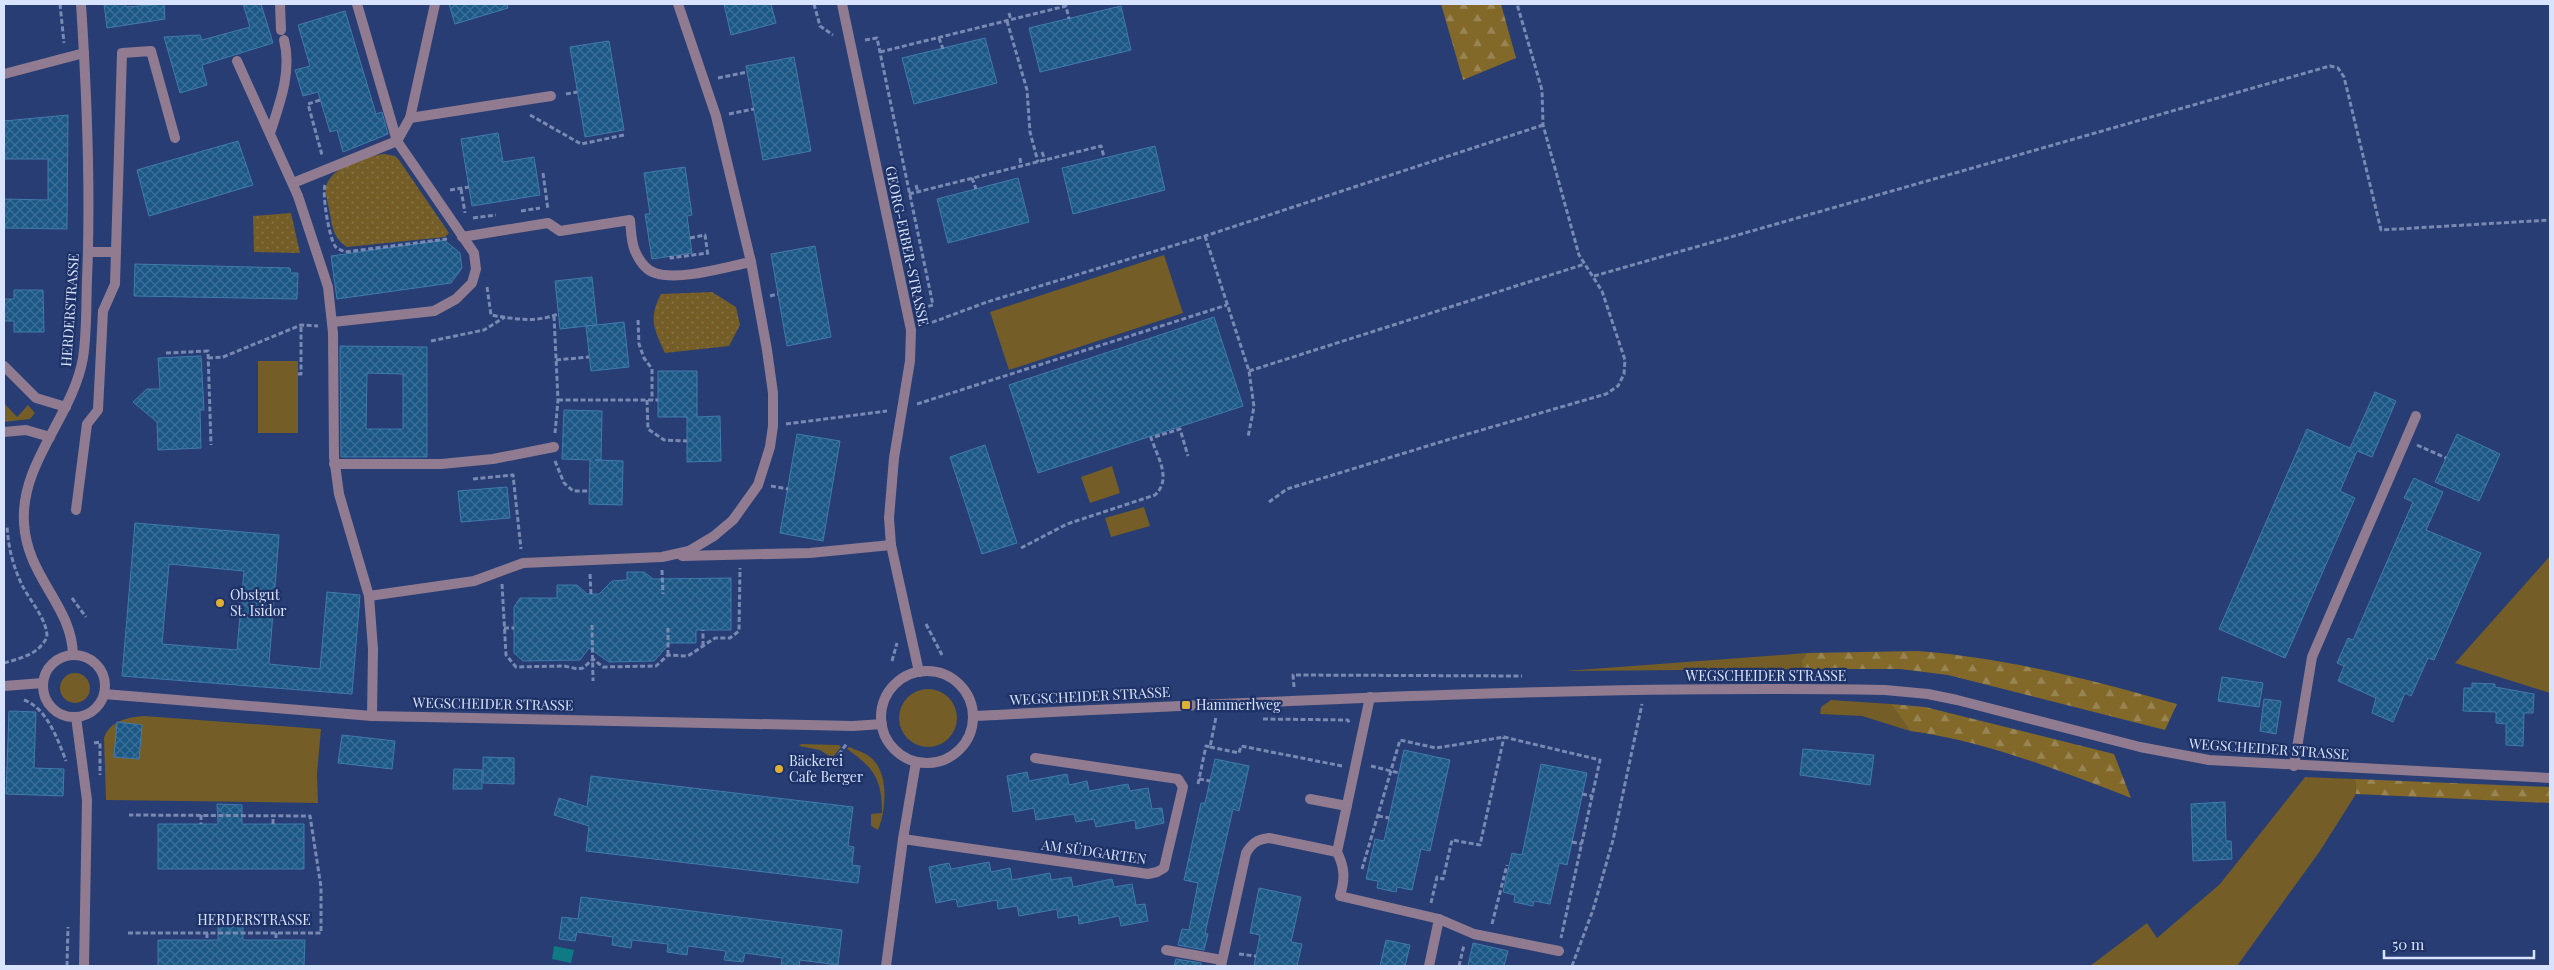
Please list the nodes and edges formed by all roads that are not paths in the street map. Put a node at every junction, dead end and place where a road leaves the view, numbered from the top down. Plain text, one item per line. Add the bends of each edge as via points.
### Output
1 (81, 4) edge
2 (280, 4) edge
3 (357, 4) edge
4 (435, 4) edge
5 (678, 4) edge
6 (842, 4) edge
7 (84, 53) junction
8 (237, 61) dead end
9 (4, 74) edge
10 (551, 96) dead end
11 (410, 118) junction
12 (270, 133) junction
13 (175, 138) dead end
14 (397, 142) junction
15 (293, 183) junction
16 (462, 237) junction
17 (88, 252) junction
18 (116, 252) junction
19 (751, 262) junction
20 (333, 319) junction
21 (4, 366) edge
22 (66, 408) junction
23 (2416, 416) dead end
24 (4, 432) edge
25 (50, 437) junction
26 (554, 447) road end
27 (334, 464) junction
28 (76, 510) dead end
29 (891, 545) junction
30 (662, 557) junction
31 (368, 596) junction
32 (73, 655) junction
33 (919, 672) junction
34 (44, 682) junction
35 (4, 686) edge
36 (104, 694) junction
37 (1370, 697) junction
38 (372, 716) junction
39 (973, 716) junction
40 (76, 717) junction
41 (882, 724) junction
42 (1035, 758) dead end
43 (916, 762) junction
44 (2294, 766) junction
45 (2550, 778) edge
46 (1310, 799) dead end
47 (1347, 806) junction
48 (903, 839) junction
49 (1337, 852) junction
50 (1439, 919) junction
51 (1166, 950) dead end
52 (1558, 951) road end
53 (1221, 963) edge
54 (84, 966) edge
55 (886, 966) edge
56 (1429, 966) edge

1 - 7 street, HERDERSTRASSE
2 - 12 street via 287,67 283,93
3 - 14 street
4 - 11 street
5 - 19 street via 716,116
6 - 29 street, GEORG-ERBER-STRASSE via 911,330 910,361 893,468 889,518
7 - 9 street
7 - 17 street, HERDERSTRASSE via 88,106
8 - 12 street
10 - 11 street
11 - 14 street
12 - 15 street
13 - 18 street via 151,51 122,53
14 - 15 street
14 - 16 street
15 - 20 street via 328,287
16 - 19 street via 548,223 560,231 630,220 634,249 644,266 653,273 666,276
16 - 20 street via 474,254 476,269 472,283 456,299 434,311
17 - 18 street
17 - 22 street, HERDERSTRASSE via 83,355 75,390
18 - 28 street via 114,290 104,311 98,410 87,424
19 - 30 street via 773,393 770,447 758,485 733,520 688,551
20 - 27 street
21 - 22 street via 36,398
22 - 25 street, HERDERSTRASSE
23 - 44 street via 2312,657
24 - 25 street via 26,430
25 - 32 street, HERDERSTRASSE via 30,481 24,523 31,561 63,614 73,644
26 - 27 street via 493,459 441,464
27 - 31 street via 339,494
29 - 30 street via 810,553
29 - 33 street, GEORG-ERBER-STRASSE
30 - 31 street via 523,563 474,581
31 - 38 street via 373,649
32 - 34 street via 53,663
32 - 36 street via 85,657 100,669 104,678
33 - 39 street via 943,674 953,680 968,696
33 - 41 street via 892,688 884,705
34 - 35 street
34 - 40 street via 48,704 57,712
36 - 38 street, WEGSCHEIDER STRASSE
36 - 40 street via 95,709
37 - 39 street, WEGSCHEIDER STRASSE
37 - 44 street, WEGSCHEIDER STRASSE via 1646,690 1885,690 1928,694 2176,755
37 - 47 street
38 - 41 street, WEGSCHEIDER STRASSE
39 - 43 street via 968,738 951,757 938,762
40 - 54 street via 87,800
41 - 43 street via 884,734 895,750
42 - 48 street, AM SÜDGARTEN via 1178,779 1183,787 1164,868 1148,874
43 - 48 street
44 - 45 street, WEGSCHEIDER STRASSE
46 - 47 street
47 - 49 street
48 - 55 street
49 - 50 street via 1344,880 1340,896
49 - 53 street via 1269,838 1262,838 1250,846
50 - 52 street via 1489,937
50 - 56 street
51 - 53 street

